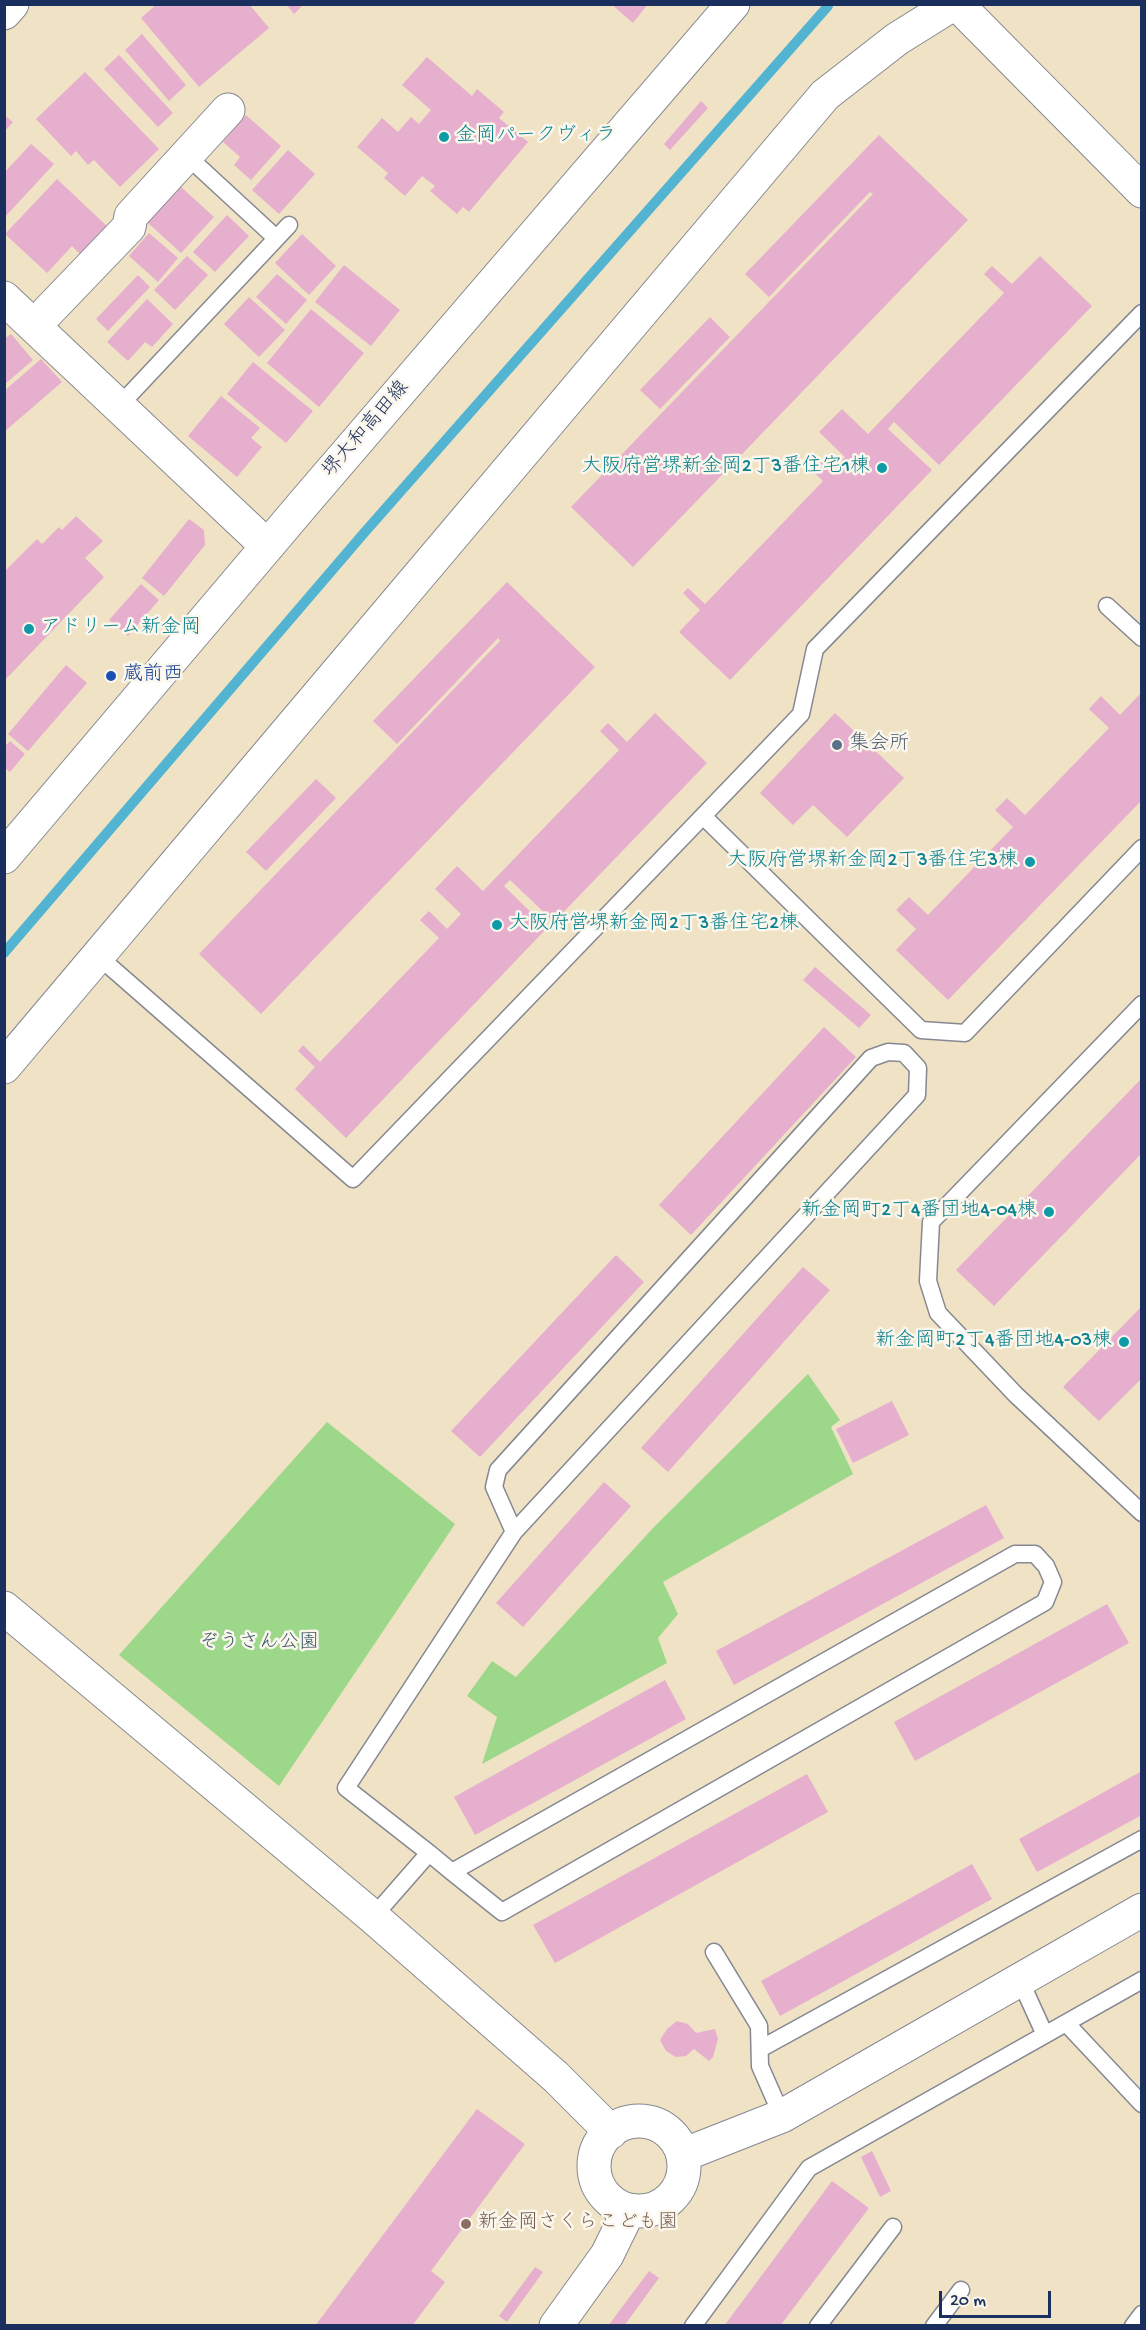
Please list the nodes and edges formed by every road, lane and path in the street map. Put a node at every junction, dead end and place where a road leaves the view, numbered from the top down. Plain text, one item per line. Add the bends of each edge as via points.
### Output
1 (12, 4) edge
2 (733, 4) edge
3 (955, 4) edge
4 (4, 13) edge
5 (228, 110) dead end
6 (186, 155) junction
7 (1142, 191) edge
8 (289, 225) dead end
9 (276, 238) junction
10 (4, 298) edge
11 (1142, 313) edge
12 (34, 326) junction
13 (119, 406) junction
14 (267, 546) junction
15 (1107, 606) dead end
16 (1142, 638) edge
17 (703, 816) junction
18 (1142, 848) edge
19 (4, 857) edge
20 (98, 956) junction
21 (1142, 1004) edge
22 (4, 1067) edge
23 (1142, 1513) edge
24 (514, 1532) junction
25 (4, 1608) edge
26 (1142, 1839) edge
27 (429, 1853) junction
28 (452, 1872) junction
29 (1142, 1910) edge
30 (373, 1917) junction
31 (714, 1952) dead end
32 (1020, 1980) junction
33 (1142, 1980) edge
34 (1066, 2023) junction
35 (1045, 2035) junction
36 (760, 2049) junction
37 (1142, 2104) edge
38 (782, 2116) junction
39 (611, 2132) junction
40 (683, 2155) junction
41 (629, 2210) junction
42 (893, 2227) dead end
43 (960, 2290) dead end
44 (1142, 2314) edge
45 (556, 2325) edge
46 (693, 2325) edge
47 (818, 2325) edge
48 (934, 2325) edge
49 (1133, 2325) edge

1 - 4 street
2 - 14 street, 堺大和高田線
3 - 7 street
3 - 20 street via 897,39 825,95
5 - 6 street
6 - 9 lane
6 - 12 street via 131,216 129,227
8 - 9 lane
9 - 13 lane
10 - 12 street
11 - 17 lane via 815,649 801,714
12 - 13 street
13 - 14 street
14 - 19 street, 堺大和高田線
15 - 16 lane
17 - 18 lane via 921,1030 965,1033
17 - 20 lane via 353,1179
20 - 22 street
21 - 23 lane via 931,1222 928,1281 938,1312 1016,1395
24 - 24 lane via 494,1487 498,1470 871,1058 888,1052 904,1053 918,1068 918,1095
24 - 27 lane via 346,1788
25 - 30 street
26 - 36 lane
27 - 28 lane
27 - 30 lane
28 - 28 lane via 1015,1554 1035,1554 1046,1566 1053,1582 1045,1602 502,1912
29 - 32 street
30 - 39 street via 556,2077
31 - 36 lane via 759,2026
32 - 35 lane
32 - 38 street
33 - 34 lane
34 - 35 lane
34 - 37 lane
35 - 46 lane via 808,2168
36 - 38 lane via 760,2066
38 - 40 street
39 - 40 street via 631,2122 654,2123 677,2141
39 - 41 street via 601,2142 596,2156 596,2176 605,2195
40 - 41 street via 681,2185 672,2198 659,2207
41 - 45 street via 607,2255
42 - 47 lane
43 - 48 lane
44 - 49 lane

